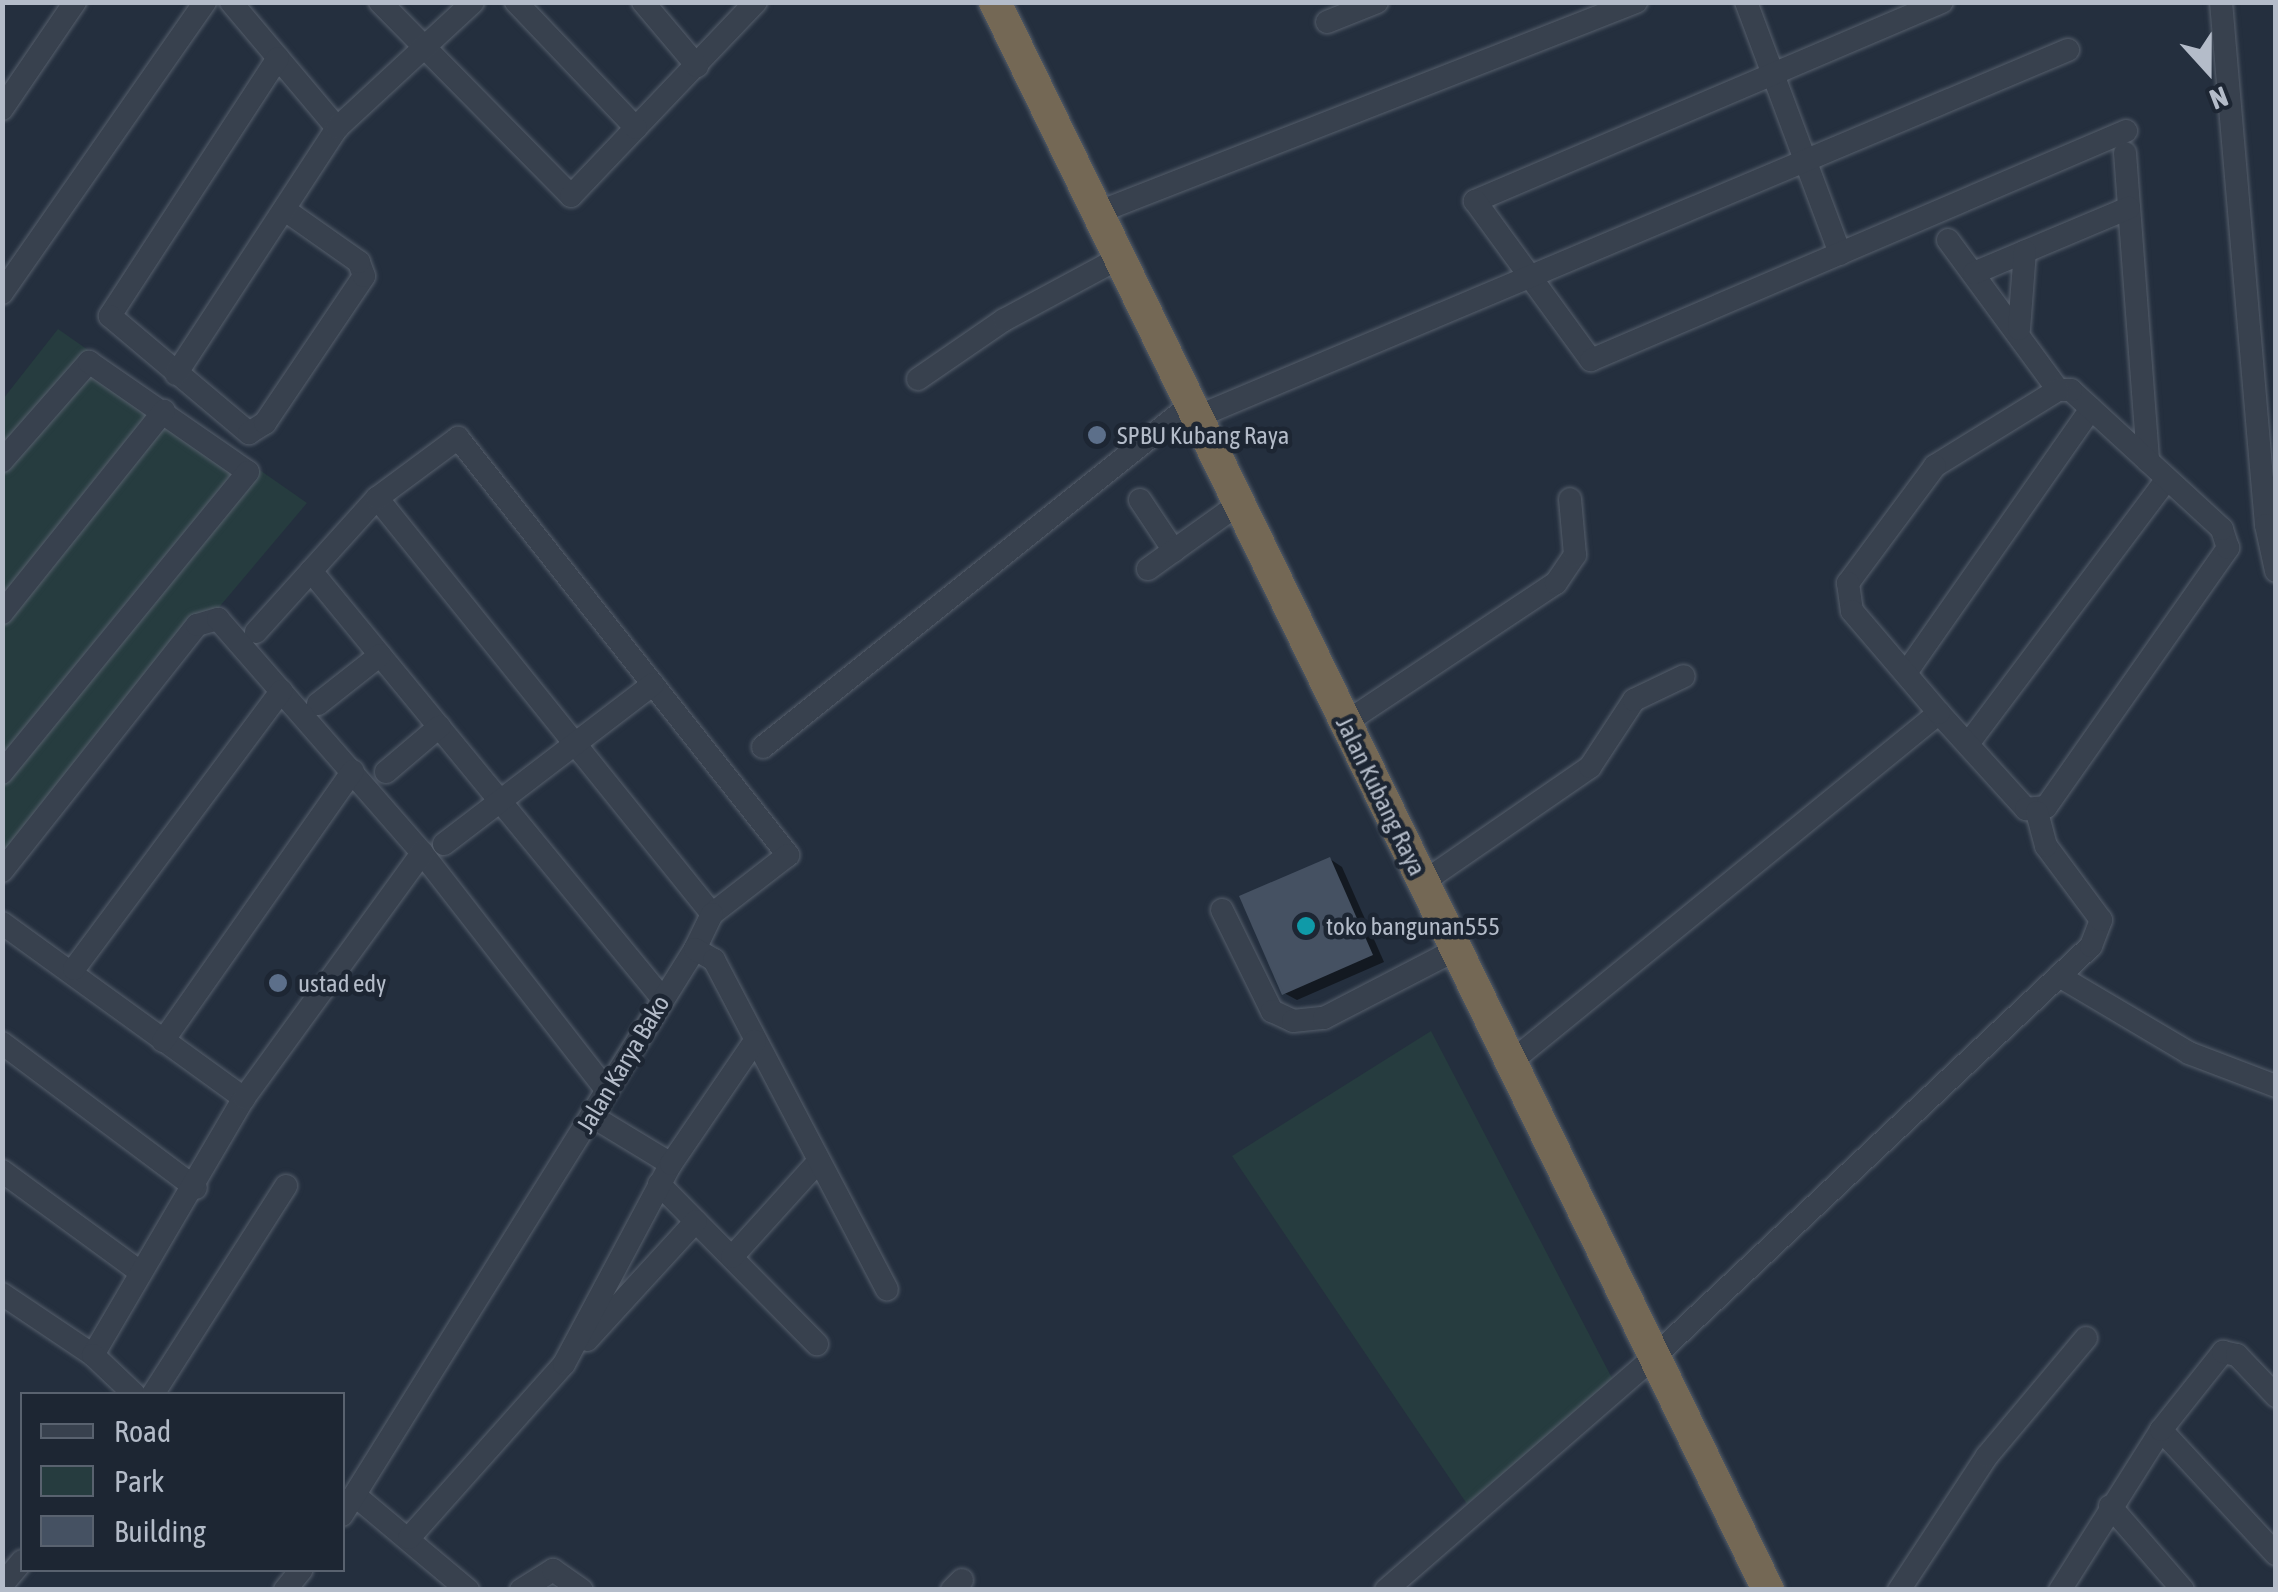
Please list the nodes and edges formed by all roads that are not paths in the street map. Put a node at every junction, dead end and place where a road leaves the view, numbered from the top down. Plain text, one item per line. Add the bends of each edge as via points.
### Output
1 (75, 2) edge
2 (205, 2) edge
3 (231, 2) edge
4 (380, 2) edge
5 (474, 2) edge
6 (516, 2) edge
7 (643, 2) edge
8 (756, 2) edge
9 (995, 2) edge
10 (1377, 2) edge
11 (1636, 2) edge
12 (1746, 2) edge
13 (1942, 2) edge
14 (2222, 2) edge
15 (1327, 22) dead end
16 (424, 50) junction
17 (2068, 50) dead end
18 (278, 58) junction
19 (697, 66) junction
20 (1774, 74) junction
21 (2, 108) edge
22 (338, 128) junction
23 (636, 128) junction
24 (1807, 162) junction
25 (2130, 208) junction
26 (284, 210) junction
27 (1099, 212) junction
28 (1948, 240) dead end
29 (2025, 251) junction
30 (1840, 254) junction
31 (1121, 257) junction
32 (1974, 272) junction
33 (1535, 278) junction
34 (2, 293) edge
35 (2019, 329) junction
36 (176, 374) junction
37 (918, 379) dead end
38 (2058, 390) junction
39 (2091, 409) junction
40 (1196, 410) junction
41 (164, 411) junction
42 (2, 461) edge
43 (2148, 461) junction
44 (2167, 479) junction
45 (376, 498) junction
46 (1570, 499) dead end
47 (1140, 500) dead end
48 (1240, 504) junction
49 (2228, 548) junction
50 (1174, 550) junction
51 (2273, 564) edge
52 (1148, 569) dead end
53 (311, 571) junction
54 (2, 613) edge
55 (256, 632) dead end
56 (380, 655) junction
57 (1908, 670) junction
58 (1684, 676) dead end
59 (654, 684) junction
60 (281, 690) junction
61 (318, 704) dead end
62 (1939, 714) junction
63 (1346, 722) junction
64 (440, 728) junction
65 (577, 743) junction
66 (1968, 744) junction
67 (763, 748) dead end
68 (353, 771) junction
69 (386, 772) dead end
70 (2, 773) edge
71 (500, 801) junction
72 (2037, 812) junction
73 (444, 844) dead end
74 (422, 853) junction
75 (2, 871) edge
76 (1422, 882) junction
77 (1222, 910) dead end
78 (712, 914) junction
79 (2, 923) edge
80 (695, 949) junction
81 (1454, 950) junction
82 (74, 970) junction
83 (2059, 976) junction
84 (662, 998) junction
85 (163, 1041) junction
86 (755, 1041) junction
87 (2, 1043) edge
88 (1512, 1061) junction
89 (2276, 1086) edge
90 (607, 1091) junction
91 (244, 1098) junction
92 (592, 1116) junction
93 (817, 1162) junction
94 (2, 1171) edge
95 (665, 1174) junction
96 (286, 1186) dead end
97 (196, 1188) junction
98 (696, 1221) junction
99 (732, 1257) junction
100 (140, 1272) junction
101 (887, 1289) dead end
102 (2, 1294) edge
103 (2086, 1338) dead end
104 (817, 1344) dead end
105 (93, 1355) junction
106 (1655, 1356) junction
107 (564, 1364) junction
108 (132, 1392) edge
109 (154, 1392) edge
110 (2276, 1396) edge
111 (2161, 1430) junction
112 (350, 1506) edge
113 (2110, 1506) junction
114 (409, 1538) junction
115 (2276, 1554) edge
116 (20, 1563) edge
117 (2, 1585) edge
118 (468, 1590) edge
119 (522, 1590) edge
120 (582, 1590) edge
121 (1386, 1590) edge
122 (1768, 1590) edge
123 (1899, 1590) edge
124 (2060, 1590) edge
125 (2183, 1590) edge

1 - 21 street
2 - 34 street
3 - 18 street
4 - 16 street
5 - 16 street
6 - 23 street
7 - 19 street
8 - 19 street
9 - 27 highway, Jalan Kubang Raya
10 - 15 street
11 - 27 street
12 - 20 street
13 - 20 street
14 - 51 street
16 - 22 street
16 - 23 street via 571,196
17 - 24 street
18 - 22 street
18 - 36 street via 112,305 113,324
19 - 23 street
20 - 24 street
20 - 33 street via 1475,201
22 - 26 street
24 - 30 street
24 - 33 street
25 - 29 street
25 - 30 street via 2126,142
25 - 43 street
26 - 36 street
26 - 36 street via 359,262 362,285 258,430 236,427
27 - 31 highway, Jalan Kubang Raya
28 - 32 street
29 - 32 street
29 - 35 street
30 - 33 street via 1591,360
31 - 37 street via 1004,320
31 - 40 highway, Jalan Kubang Raya
32 - 35 street
33 - 40 street
35 - 38 street
38 - 39 street via 2071,390
38 - 57 street via 1936,466 1848,583 1852,611
39 - 43 street
39 - 57 street
40 - 48 highway, Jalan Kubang Raya
40 - 67 street
41 - 42 street via 84,363
41 - 54 street
41 - 70 street via 247,466 246,479
43 - 44 street
44 - 49 street via 2222,530
44 - 66 street
45 - 53 street
45 - 59 street via 458,438
45 - 65 street
46 - 63 street via 1574,555 1556,583
47 - 50 street
48 - 50 street
48 - 63 highway, Jalan Kubang Raya
49 - 51 street
49 - 72 street
50 - 52 street
53 - 55 street
53 - 56 street
56 - 61 street
56 - 64 street
57 - 62 street
58 - 76 street via 1634,700 1590,768
59 - 65 street
59 - 78 street via 788,855
60 - 68 street
60 - 75 street via 218,619 203,620
60 - 82 street
62 - 66 street
62 - 88 street
63 - 76 highway, Jalan Kubang Raya
64 - 69 street
64 - 71 street
65 - 71 street
65 - 78 street
66 - 72 street via 2026,809
68 - 74 street
68 - 85 street
71 - 73 street
71 - 84 street
72 - 83 street via 2041,839 2101,920 2090,946
74 - 90 street
74 - 91 street
76 - 81 highway, Jalan Kubang Raya
77 - 81 street via 1272,1010 1292,1021 1324,1018
78 - 80 street, Jalan Karya Bako
79 - 82 street
80 - 84 street, Jalan Karya Bako
80 - 86 street via 714,960
81 - 88 highway, Jalan Kubang Raya
82 - 85 street
83 - 89 street via 2189,1053
83 - 106 street
84 - 90 street, Jalan Karya Bako
85 - 91 street
86 - 93 street
86 - 95 street
87 - 97 street
88 - 106 highway, Jalan Kubang Raya
90 - 92 street, Jalan Karya Bako
91 - 97 street
92 - 95 street
92 - 112 street, Jalan Karya Bako
93 - 99 street
93 - 101 street
94 - 100 street
95 - 98 street
95 - 107 street
96 - 109 street
97 - 100 street
98 - 99 street
98 - 107 street
99 - 104 street
100 - 105 street
102 - 105 street
103 - 123 street via 1986,1456
105 - 108 street
106 - 121 street
106 - 122 highway, Jalan Kubang Raya
107 - 114 street
110 - 111 street via 2237,1355 2223,1352
111 - 113 street
111 - 115 street
112 - 114 street
113 - 124 street
113 - 125 street
114 - 118 street
116 - 117 street
119 - 120 street via 553,1570

